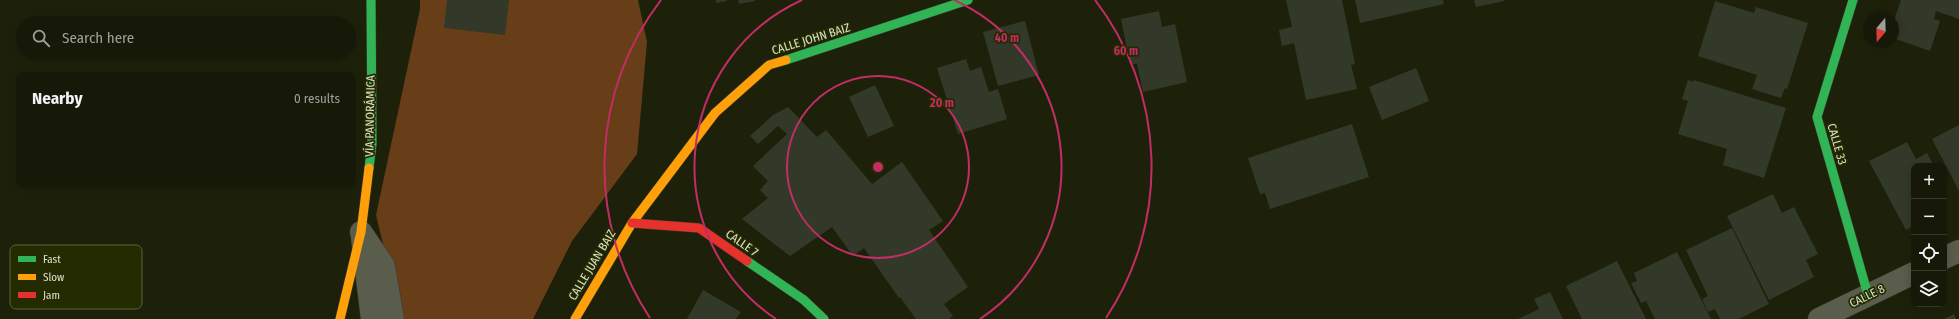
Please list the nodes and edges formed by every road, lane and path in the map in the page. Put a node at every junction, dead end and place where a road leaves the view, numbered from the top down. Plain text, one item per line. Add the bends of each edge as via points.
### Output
1 (371, 0) edge
2 (968, 0) edge
3 (1853, 0) edge
4 (632, 223) junction
5 (361, 232) junction
6 (1959, 251) edge
7 (1947, 257) edge
8 (1911, 274) edge
9 (1868, 295) junction
10 (340, 319) edge
11 (372, 319) edge
12 (393, 319) edge
13 (574, 319) edge
14 (824, 319) edge
15 (1820, 319) edge

1 - 5 street, VÍA PANORÁMICA via 372,144
2 - 4 street, CALLE JOHN BAIZ via 769,65 715,113
3 - 9 street, CALLE 33 via 1817,116
4 - 13 street, CALLE JUAN BAIZ
4 - 14 street, CALLE 7 via 699,228 804,300
5 - 10 street, VÍA PANORÁMICA
5 - 11 street, VÍA PANORÁMICA
5 - 12 street via 384,266
6 - 7 street
8 - 9 street, CALLE 8
9 - 15 street, CALLE 8

